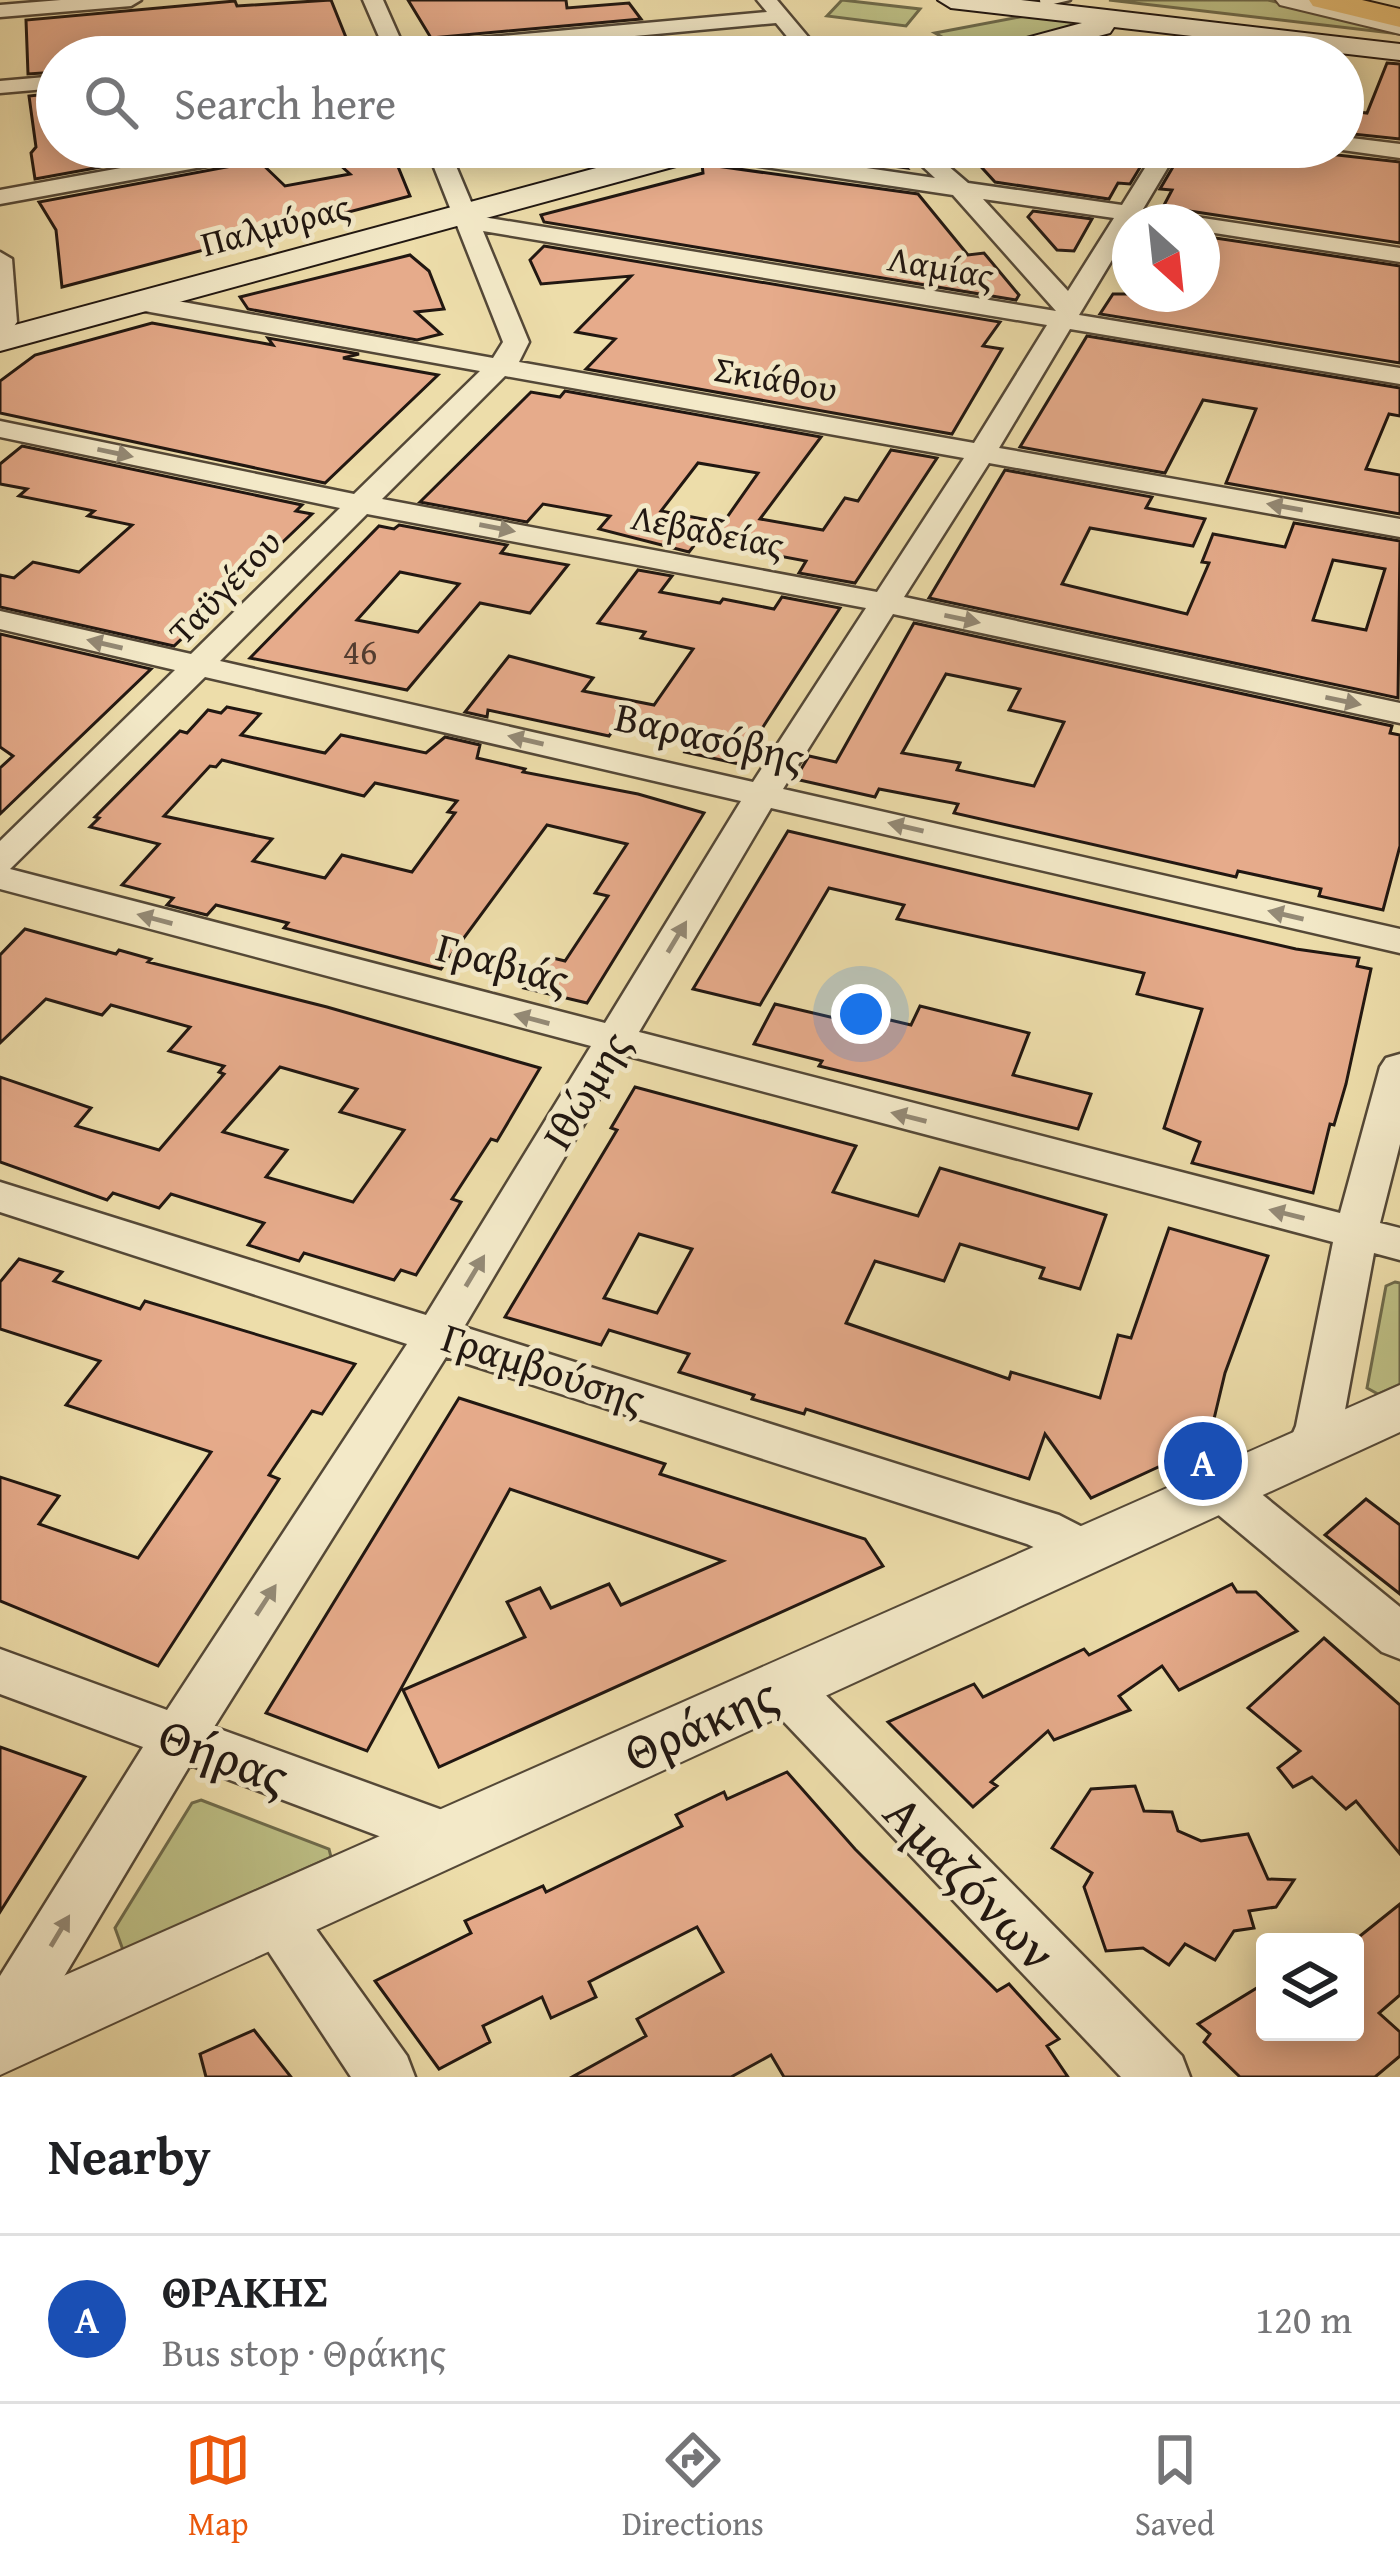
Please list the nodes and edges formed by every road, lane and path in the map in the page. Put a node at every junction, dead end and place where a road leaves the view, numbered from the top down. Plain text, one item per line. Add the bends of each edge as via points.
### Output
1 (131, 0) edge
2 (374, 0) edge
3 (951, 0) edge
4 (1288, 0) edge
5 (1324, 0) edge
6 (1382, 0) edge
7 (1043, 1) edge
8 (1400, 4) edge
9 (774, 8) edge
10 (0, 11) edge
11 (1158, 18) junction
12 (1400, 23) edge
13 (1233, 31) junction
14 (389, 36) edge
15 (544, 36) edge
16 (797, 36) edge
17 (1080, 36) edge
18 (1104, 36) edge
19 (1230, 36) edge
20 (1279, 36) edge
21 (1299, 36) edge
22 (1364, 44) edge
23 (1364, 45) edge
24 (1400, 49) edge
25 (36, 84) edge
26 (0, 87) edge
27 (1364, 147) edge
28 (1400, 152) edge
29 (158, 168) edge
30 (446, 168) edge
31 (592, 168) edge
32 (628, 168) edge
33 (832, 168) edge
34 (937, 168) edge
35 (1156, 168) edge
36 (960, 188) junction
37 (0, 197) edge
38 (1134, 204) edge
39 (1112, 211) edge
40 (464, 212) junction
41 (1220, 227) edge
42 (1112, 238) edge
43 (1400, 255) edge
44 (0, 259) edge
45 (139, 302) junction
46 (1064, 315) junction
47 (1, 328) edge
48 (505, 365) junction
49 (1400, 376) edge
50 (0, 429) edge
51 (982, 452) junction
52 (361, 501) junction
53 (1400, 528) edge
54 (882, 602) junction
55 (0, 620) edge
56 (201, 666) junction
57 (1400, 713) edge
58 (762, 794) junction
59 (0, 861) edge
60 (0, 878) edge
61 (1400, 941) edge
62 (614, 1041) junction
63 (1400, 1067) edge
64 (0, 1197) edge
65 (1356, 1232) junction
66 (1400, 1244) edge
67 (438, 1333) junction
68 (1400, 1407) edge
69 (1310, 1448) junction
70 (1220, 1488) junction
71 (1083, 1550) junction
72 (1400, 1637) edge
73 (0, 1671) edge
74 (783, 1686) junction
75 (178, 1738) junction
76 (448, 1837) junction
77 (273, 1916) junction
78 (6, 2037) edge
79 (386, 2077) edge
80 (1161, 2077) edge

1 - 10 street
2 - 14 street
3 - 11 main road
4 - 12 street
5 - 12 main road
6 - 8 main road
7 - 11 main road
9 - 15 street
9 - 16 street
11 - 13 main road
11 - 17 main road
11 - 18 main road
11 - 21 main road
13 - 19 street
13 - 20 main road
22 - 24 main road
23 - 24 main road
25 - 26 street
27 - 28 street
29 - 37 street
30 - 40 street
31 - 40 main road, Παλμύρας
32 - 40 main road, Παλμύρας
33 - 36 street
34 - 36 street
35 - 38 street, Ιθώμης
36 - 39 street
36 - 46 street
40 - 45 main road, Παλμύρας
40 - 46 street, Λαμίας
40 - 47 main road, Παλμύρας
40 - 48 street via 516,342
41 - 43 street
42 - 46 street, Ιθώμης
44 - 47 street
45 - 47 main road, Παλμύρας
45 - 48 street, Σκιάθου
46 - 49 street, Λαμίας
46 - 51 street, Ιθώμης
48 - 51 street, Σκιάθου
48 - 52 street, Ταϋγέτου
50 -> 52 street, Λεβαδείας
53 -> 51 street, Σκιάθου
51 - 54 street, Ιθώμης
52 -> 54 street, Λεβαδείας
52 - 56 street, Ταϋγέτου
54 -> 57 street, Λεβαδείας
54 - 58 street, Ιθώμης
56 -> 55 street, Βαρασόβης
58 -> 56 street, Βαρασόβης
56 - 59 street, Ταϋγέτου
61 -> 58 street, Βαρασόβης
62 -> 58 street, Ιθώμης
62 -> 60 street, Γραβιάς
65 -> 62 street, Γραβιάς
67 -> 62 street, Ιθώμης
63 - 65 street
64 - 67 street, Γραμβούσης
65 - 66 street, Γραβιάς
65 - 69 street
67 - 71 street, Γραμβούσης via 1042,1529
75 -> 67 street, Ιθώμης
68 - 69 street, Θράκης
69 - 70 street, Θράκης
70 - 71 street, Θράκης
70 - 72 street
71 - 74 street, Θράκης
73 - 75 street, Θήρας
74 - 76 street, Θράκης
74 - 80 street, Αμαζόνων
75 - 76 street, Θήρας
78 -> 75 street, Ιθώμης via 12,2009
76 - 77 street, Θράκης
77 - 78 street, Θράκης
77 - 79 street

